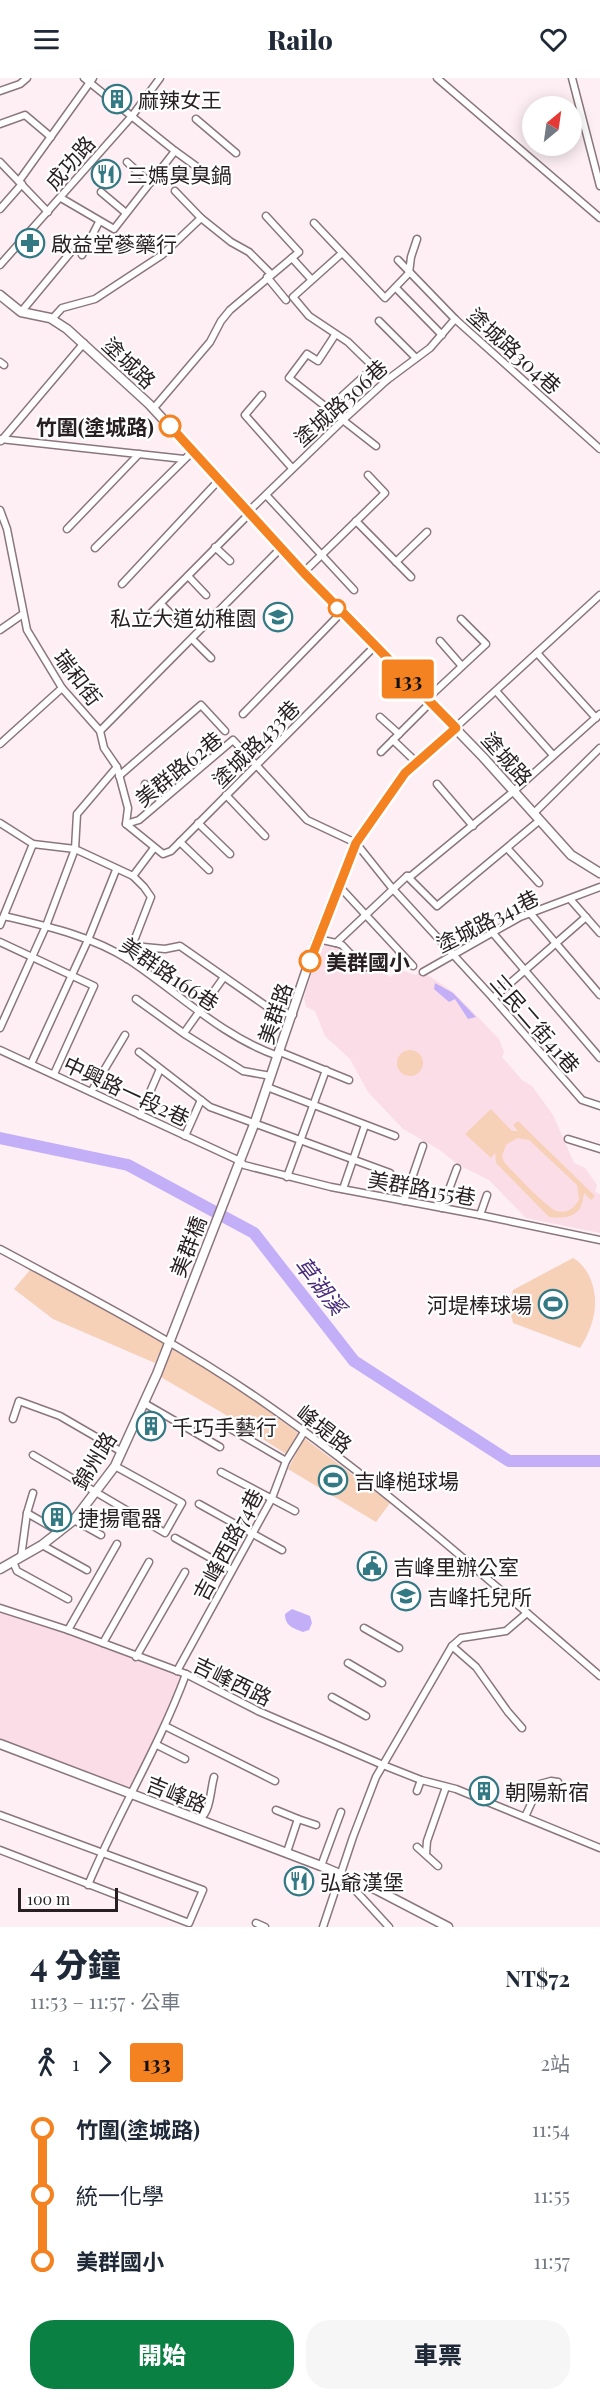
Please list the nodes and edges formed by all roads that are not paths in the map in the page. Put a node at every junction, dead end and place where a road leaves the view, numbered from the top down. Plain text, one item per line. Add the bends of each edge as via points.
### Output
1 (27, 78) edge
2 (84, 78) edge
3 (160, 78) edge
4 (436, 78) edge
5 (572, 78) edge
6 (92, 80) edge
7 (0, 84) edge
8 (3, 90) edge
9 (132, 116) junction
10 (196, 119) dead end
11 (0, 124) edge
12 (51, 137) junction
13 (174, 151) junction
14 (237, 153) dead end
15 (0, 162) edge
16 (127, 162) dead end
17 (215, 180) dead end
18 (21, 182) junction
19 (150, 183) junction
20 (600, 186) edge
21 (175, 191) dead end
22 (101, 192) dead end
23 (61, 198) junction
24 (0, 210) edge
25 (48, 212) junction
26 (126, 213) junction
27 (266, 216) dead end
28 (201, 218) junction
29 (600, 218) edge
30 (99, 222) junction
31 (315, 224) dead end
32 (417, 239) dead end
33 (70, 253) dead end
34 (341, 254) junction
35 (82, 255) dead end
36 (292, 258) junction
37 (398, 260) dead end
38 (0, 265) edge
39 (409, 273) junction
40 (269, 276) junction
41 (311, 279) junction
42 (396, 288) junction
43 (0, 295) edge
44 (286, 300) dead end
45 (21, 312) junction
46 (52, 319) junction
47 (455, 319) junction
48 (379, 321) dead end
49 (335, 335) junction
50 (442, 335) junction
51 (84, 343) junction
52 (416, 358) junction
53 (374, 367) junction
54 (387, 380) junction
55 (262, 395) dead end
56 (342, 396) dead end
57 (153, 409) junction
58 (343, 420) junction
59 (1, 440) edge
60 (376, 447) dead end
61 (600, 449) edge
62 (193, 451) junction
63 (139, 454) junction
64 (184, 459) junction
65 (292, 468) junction
66 (368, 475) dead end
67 (220, 479) junction
68 (267, 496) junction
69 (0, 510) edge
70 (250, 512) junction
71 (356, 521) junction
72 (67, 529) dead end
73 (427, 532) dead end
74 (215, 547) junction
75 (95, 548) dead end
76 (281, 548) junction
77 (321, 555) junction
78 (230, 561) dead end
79 (396, 562) junction
80 (304, 573) junction
81 (188, 576) junction
82 (411, 577) dead end
83 (122, 584) dead end
84 (354, 590) dead end
85 (206, 595) dead end
86 (600, 595) edge
87 (161, 604) junction
88 (342, 612) junction
89 (24, 614) junction
90 (149, 615) dead end
91 (461, 619) dead end
92 (180, 622) dead end
93 (0, 630) edge
94 (192, 639) junction
95 (440, 641) dead end
96 (375, 646) junction
97 (537, 653) junction
98 (211, 658) dead end
99 (461, 665) junction
100 (62, 688) junction
101 (496, 691) junction
102 (429, 701) junction
103 (243, 714) dead end
104 (598, 716) edge
105 (380, 717) dead end
106 (456, 728) junction
107 (100, 731) junction
108 (225, 731) dead end
109 (399, 734) junction
110 (393, 740) junction
111 (0, 744) edge
112 (600, 748) edge
113 (381, 752) dead end
114 (553, 755) junction
115 (593, 755) junction
116 (415, 762) junction
117 (600, 762) edge
118 (257, 766) junction
119 (117, 767) junction
120 (119, 776) junction
121 (145, 784) dead end
122 (437, 784) dead end
123 (514, 791) junction
124 (226, 795) junction
125 (161, 801) junction
126 (537, 817) junction
127 (0, 823) edge
128 (198, 823) junction
129 (126, 825) junction
130 (473, 826) junction
131 (265, 836) dead end
132 (180, 842) junction
133 (356, 843) junction
134 (33, 844) junction
135 (154, 848) junction
136 (507, 848) junction
137 (75, 849) junction
138 (230, 854) dead end
139 (116, 870) junction
140 (209, 870) dead end
141 (600, 873) edge
142 (132, 876) junction
143 (407, 876) junction
144 (539, 883) dead end
145 (339, 886) junction
146 (600, 887) edge
147 (392, 888) junction
148 (570, 899) junction
149 (364, 914) junction
150 (530, 914) junction
151 (4, 916) junction
152 (586, 917) junction
153 (0, 925) edge
154 (46, 926) junction
155 (492, 932) junction
156 (600, 933) edge
157 (318, 939) junction
158 (88, 940) junction
159 (0, 942) edge
160 (336, 943) junction
161 (556, 944) junction
162 (133, 945) junction
163 (452, 955) junction
164 (32, 957) junction
165 (128, 959) junction
166 (413, 966) dead end
167 (364, 968) dead end
168 (524, 971) junction
169 (423, 972) dead end
170 (72, 976) junction
171 (224, 976) junction
172 (600, 996) edge
173 (493, 998) junction
174 (136, 999) dead end
175 (198, 1013) junction
176 (293, 1015) junction
177 (0, 1028) edge
178 (184, 1033) junction
179 (125, 1035) dead end
180 (0, 1050) edge
181 (140, 1052) dead end
182 (279, 1054) junction
183 (600, 1058) edge
184 (31, 1064) junction
185 (160, 1069) junction
186 (326, 1070) junction
187 (54, 1074) junction
188 (271, 1076) junction
189 (349, 1080) dead end
190 (267, 1087) junction
191 (91, 1092) junction
192 (201, 1101) junction
193 (313, 1105) junction
194 (600, 1106) edge
195 (140, 1115) junction
196 (255, 1122) junction
197 (365, 1125) junction
198 (185, 1136) junction
199 (394, 1136) dead end
200 (568, 1139) dead end
201 (301, 1140) junction
202 (423, 1146) dead end
203 (600, 1149) edge
204 (353, 1159) junction
205 (240, 1161) junction
206 (457, 1168) dead end
207 (236, 1171) joint
208 (390, 1173) dead end
209 (287, 1177) junction
210 (343, 1189) junction
211 (487, 1195) dead end
212 (404, 1201) junction
213 (442, 1209) junction
214 (480, 1215) junction
215 (600, 1240) edge
216 (0, 1250) edge
217 (171, 1337) junction
218 (144, 1403) junction
219 (13, 1419) dead end
220 (219, 1422) dead end
221 (304, 1432) junction
222 (220, 1447) dead end
223 (122, 1452) junction
224 (33, 1455) dead end
225 (286, 1461) junction
226 (115, 1466) junction
227 (221, 1472) dead end
228 (33, 1493) dead end
229 (94, 1493) junction
230 (272, 1498) junction
231 (199, 1504) dead end
232 (295, 1511) dead end
233 (27, 1513) junction
234 (74, 1520) junction
235 (60, 1532) junction
236 (253, 1532) junction
237 (101, 1535) dead end
238 (175, 1538) dead end
239 (117, 1544) dead end
240 (42, 1545) junction
241 (282, 1550) dead end
242 (17, 1560) junction
243 (149, 1562) dead end
244 (0, 1569) edge
245 (87, 1570) dead end
246 (232, 1570) junction
247 (185, 1572) dead end
248 (68, 1599) dead end
249 (0, 1608) edge
250 (527, 1613) junction
251 (364, 1628) dead end
252 (68, 1630) junction
253 (103, 1643) junction
254 (452, 1646) junction
255 (399, 1648) dead end
256 (136, 1657) junction
257 (348, 1663) dead end
258 (177, 1671) junction
259 (186, 1674) junction
260 (600, 1676) edge
261 (382, 1683) dead end
262 (332, 1697) dead end
263 (366, 1716) dead end
264 (165, 1726) junction
265 (522, 1728) dead end
266 (0, 1744) edge
267 (157, 1745) junction
268 (185, 1760) dead end
269 (383, 1765) junction
270 (214, 1777) dead end
271 (421, 1780) junction
272 (275, 1781) dead end
273 (558, 1782) dead end
274 (446, 1787) junction
275 (417, 1791) dead end
276 (130, 1793) junction
277 (276, 1810) dead end
278 (341, 1812) dead end
279 (0, 1815) edge
280 (525, 1817) junction
281 (298, 1819) junction
282 (198, 1821) junction
283 (316, 1825) dead end
284 (417, 1847) dead end
285 (600, 1848) edge
286 (0, 1850) edge
287 (287, 1852) junction
288 (101, 1854) junction
289 (426, 1854) junction
290 (321, 1866) junction
291 (438, 1866) dead end
292 (341, 1875) junction
293 (88, 1885) junction
294 (256, 1923) dead end
295 (265, 1927) edge
296 (323, 1927) edge
297 (389, 1927) edge
298 (448, 1927) edge

1 - 8 street
2 - 6 street
3 - 9 street, 成功路
4 - 29 street
5 - 20 street
6 - 9 street
6 - 12 street
7 - 8 street
9 - 13 street
9 - 23 street, 成功路
10 - 14 street
11 - 12 street via 25,115
12 - 18 street
13 - 17 street
13 - 19 street
15 - 18 street
16 - 19 street
18 - 24 street
18 - 25 street
19 - 26 street
21 - 28 street
22 - 26 street
23 - 25 street, 成功路
23 - 30 street
25 - 38 street, 成功路
26 - 30 street via 114,229
27 - 36 street via 299,252
28 - 40 street via 249,252
28 - 46 street via 162,255 95,299 62,308
30 - 35 street
31 - 34 street
32 - 39 street
33 - 45 street
34 - 41 street
34 - 42 street via 385,298
36 - 40 street
36 - 41 street
37 - 39 street, 塗城路304巷
39 - 42 street
39 - 47 street, 塗城路304巷
40 - 44 street
40 - 57 street via 230,310 210,342
41 - 49 street via 293,297 309,316
42 - 50 street
43 - 45 street, 塗城路
45 - 46 street, 塗城路
46 - 51 street, 塗城路
47 - 50 street, 塗城路306巷
47 - 61 street, 塗城路304巷
48 - 52 street
49 - 53 street
49 - 58 street via 318,361 307,354 289,378
50 - 52 street, 塗城路306巷
51 - 57 street, 塗城路
51 - 59 street
52 - 54 street, 塗城路306巷
53 - 54 street
53 - 56 street
54 - 58 street, 塗城路306巷
55 - 65 street via 245,416
57 - 62 street, 塗城路
58 - 60 street
58 - 65 street, 塗城路306巷
59 - 63 street
62 - 64 street
62 - 67 street, 塗城路
63 - 64 street
63 - 72 street
64 - 75 street
65 - 68 street, 塗城路306巷
66 - 71 street via 385,493
67 - 70 street, 塗城路
67 - 83 street
68 - 70 street, 塗城路306巷
68 - 77 street
69 - 89 street, 瑞和街
70 - 74 street, 塗城路306巷
70 - 76 street, 塗城路
71 - 77 street
71 - 79 street
73 - 79 street
74 - 78 street
74 - 81 street, 塗城路306巷
76 - 80 street, 塗城路
76 - 94 street
77 - 80 street
77 - 84 street
79 - 82 street
80 - 88 street, 塗城路
81 - 85 street
81 - 87 street, 塗城路306巷
86 - 97 street
87 - 90 street, 塗城路306巷
87 - 92 street
88 - 96 street, 塗城路
88 - 103 street
89 - 93 street
89 - 100 street, 瑞和街 via 27,630
91 - 99 street via 486,644
94 - 98 street
94 - 107 street
95 - 99 street
96 - 102 street, 塗城路
96 - 118 street, 塗城路433巷
97 - 101 street
97 - 104 street
99 - 102 street
100 - 107 street, 瑞和街
100 - 111 street
101 - 106 street
101 - 114 street
102 - 106 street, 塗城路
102 - 109 street
104 - 114 street
105 - 109 street
106 - 116 street, 美群路
106 - 123 street, 塗城路
107 - 119 street, 瑞和街 via 104,748
108 - 120 street via 201,705
109 - 110 street
110 - 113 street
110 - 116 street
112 - 115 street
114 - 123 street
115 - 117 street
115 - 126 street
116 - 133 street, 美群路
118 - 124 street, 塗城路433巷
118 - 125 street, 美群路62巷 via 233,740
118 - 133 street, 美群路62巷 via 307,820
119 - 120 street, 瑞和街
119 - 137 street via 77,814
120 - 129 street, 瑞和街 via 128,808
121 - 125 street
122 - 130 street
123 - 126 street, 塗城路
123 - 130 street
124 - 128 street, 塗城路433巷
124 - 131 street
125 - 129 street, 美群路62巷 via 139,820
126 - 136 street
126 - 141 street, 塗城路 via 571,855
127 - 134 street
128 - 132 street, 塗城路433巷
128 - 138 street
129 - 135 street
130 - 143 street
132 - 135 street via 163,854
132 - 140 street
133 - 145 street, 美群路
133 - 147 street, 三民二街41巷
134 - 137 street
134 - 151 street
135 - 142 street
136 - 143 street via 437,906
136 - 144 street
137 - 139 street
137 - 154 street
139 - 142 street
139 - 158 street
142 - 162 street via 151,897
143 - 147 street
145 - 149 street
145 - 157 street, 美群路
146 - 148 street, 塗城路341巷
147 - 149 street
147 - 163 street, 三民二街41巷
148 - 150 street, 塗城路341巷
148 - 152 street
149 - 160 street
149 - 166 street
150 - 155 street, 塗城路341巷
150 - 161 street
151 - 153 street
151 - 154 street, 美群路166巷
152 - 156 street
152 - 161 street
154 - 158 street, 美群路166巷
154 - 164 street
155 - 163 street, 塗城路341巷
155 - 168 street
157 - 160 street
157 - 176 street, 美群路
158 - 165 street, 美群路166巷
158 - 170 street
159 - 164 street
160 - 167 street
161 - 168 street
161 - 172 street
162 - 165 street
162 - 171 street via 165,949 180,946
163 - 169 street, 塗城路341巷
163 - 173 street, 三民二街41巷
164 - 170 street
164 - 177 street
165 - 175 street, 美群路166巷
168 - 173 street
168 - 183 street
170 - 184 street
170 - 187 street via 94,986
171 - 175 street
171 - 176 street via 269,1008
173 - 194 street, 三民二街41巷 via 582,1100
174 - 178 street
175 - 178 street
175 - 182 street, 美群路166巷 via 254,1048
176 - 182 street, 美群路
178 - 188 street via 243,1071
179 - 191 street
180 - 184 street, 中興路一段2巷
181 - 185 street
182 - 186 street, 美群路166巷
182 - 188 street, 美群路
184 - 187 street, 中興路一段2巷
185 - 192 street
185 - 195 street
186 - 189 street, 美群路166巷
186 - 193 street
187 - 191 street, 中興路一段2巷
188 - 190 street, 美群路
190 - 193 street
190 - 196 street, 美群路
191 - 195 street, 中興路一段2巷
192 - 196 street
192 - 198 street
193 - 197 street
193 - 201 street
195 - 198 street, 中興路一段2巷
196 - 201 street
196 - 205 street, 美群路
197 - 199 street
197 - 204 street
198 - 205 street, 中興路一段2巷
200 - 203 street
201 - 204 street
201 - 209 street
202 - 212 street
204 - 208 street
204 - 210 street
205 - 207 street, 美群路
205 - 209 street, 美群路155巷
206 - 213 street
207 - 217 street, 美群橋
209 - 210 street, 美群路155巷
210 - 212 street, 美群路155巷
211 - 214 street
212 - 213 street, 美群路155巷
213 - 214 street, 美群路155巷
214 - 215 street, 美群路155巷
216 - 217 street, 峰堤路
217 - 218 street, 錦州路
217 - 221 street, 峰堤路
218 - 222 street
218 - 223 street, 錦州路
219 - 223 street via 19,1401 60,1416
220 - 225 street
221 - 225 street, 吉峰西路74巷
221 - 250 street, 峰堤路 via 458,1552
223 - 226 street, 錦州路
224 - 229 street
225 - 230 street, 吉峰西路74巷
226 - 229 street, 錦州路
226 - 229 street via 182,1503 165,1533
227 - 230 street
228 - 233 street
229 - 234 street, 錦州路
230 - 232 street
230 - 236 street, 吉峰西路74巷
231 - 236 street
233 - 235 street
233 - 242 street
234 - 235 street, 錦州路
234 - 237 street
235 - 240 street, 錦州路
236 - 241 street
236 - 246 street, 吉峰西路74巷
238 - 246 street
239 - 252 street
240 - 242 street, 錦州路
240 - 245 street
242 - 244 street, 錦州路
242 - 248 street via 17,1571
243 - 253 street
246 - 258 street, 吉峰西路74巷
247 - 256 street
249 - 252 street, 吉峰西路
250 - 254 street via 506,1631 461,1638
250 - 260 street, 峰堤路
251 - 255 street
252 - 253 street, 吉峰西路
253 - 256 street, 吉峰西路
254 - 265 street via 476,1667
254 - 269 street
256 - 258 street, 吉峰西路
257 - 261 street
258 - 259 street, 吉峰西路
259 - 264 street
259 - 269 street, 吉峰西路 via 258,1711
262 - 263 street
264 - 267 street
264 - 272 street
266 - 276 street, 吉峰路
267 - 268 street
267 - 276 street
269 - 271 street, 吉峰西路
269 - 292 street via 359,1819
270 - 282 street via 208,1806
271 - 274 street, 吉峰西路
271 - 275 street
273 - 280 street via 540,1784
274 - 280 street, 吉峰西路
274 - 289 street
276 - 282 street, 吉峰路
276 - 288 street
277 - 281 street
278 - 290 street
279 - 288 street
280 - 285 street, 吉峰西路
281 - 283 street
281 - 287 street
282 - 287 street, 吉峰路
284 - 289 street
286 - 293 street
287 - 290 street, 吉峰路
288 - 293 street
288 - 293 street via 203,1890 189,1923
289 - 291 street
290 - 292 street, 吉峰路
292 - 296 street
292 - 297 street, 吉峰路
292 - 298 street, 吉峰路
294 - 295 street

